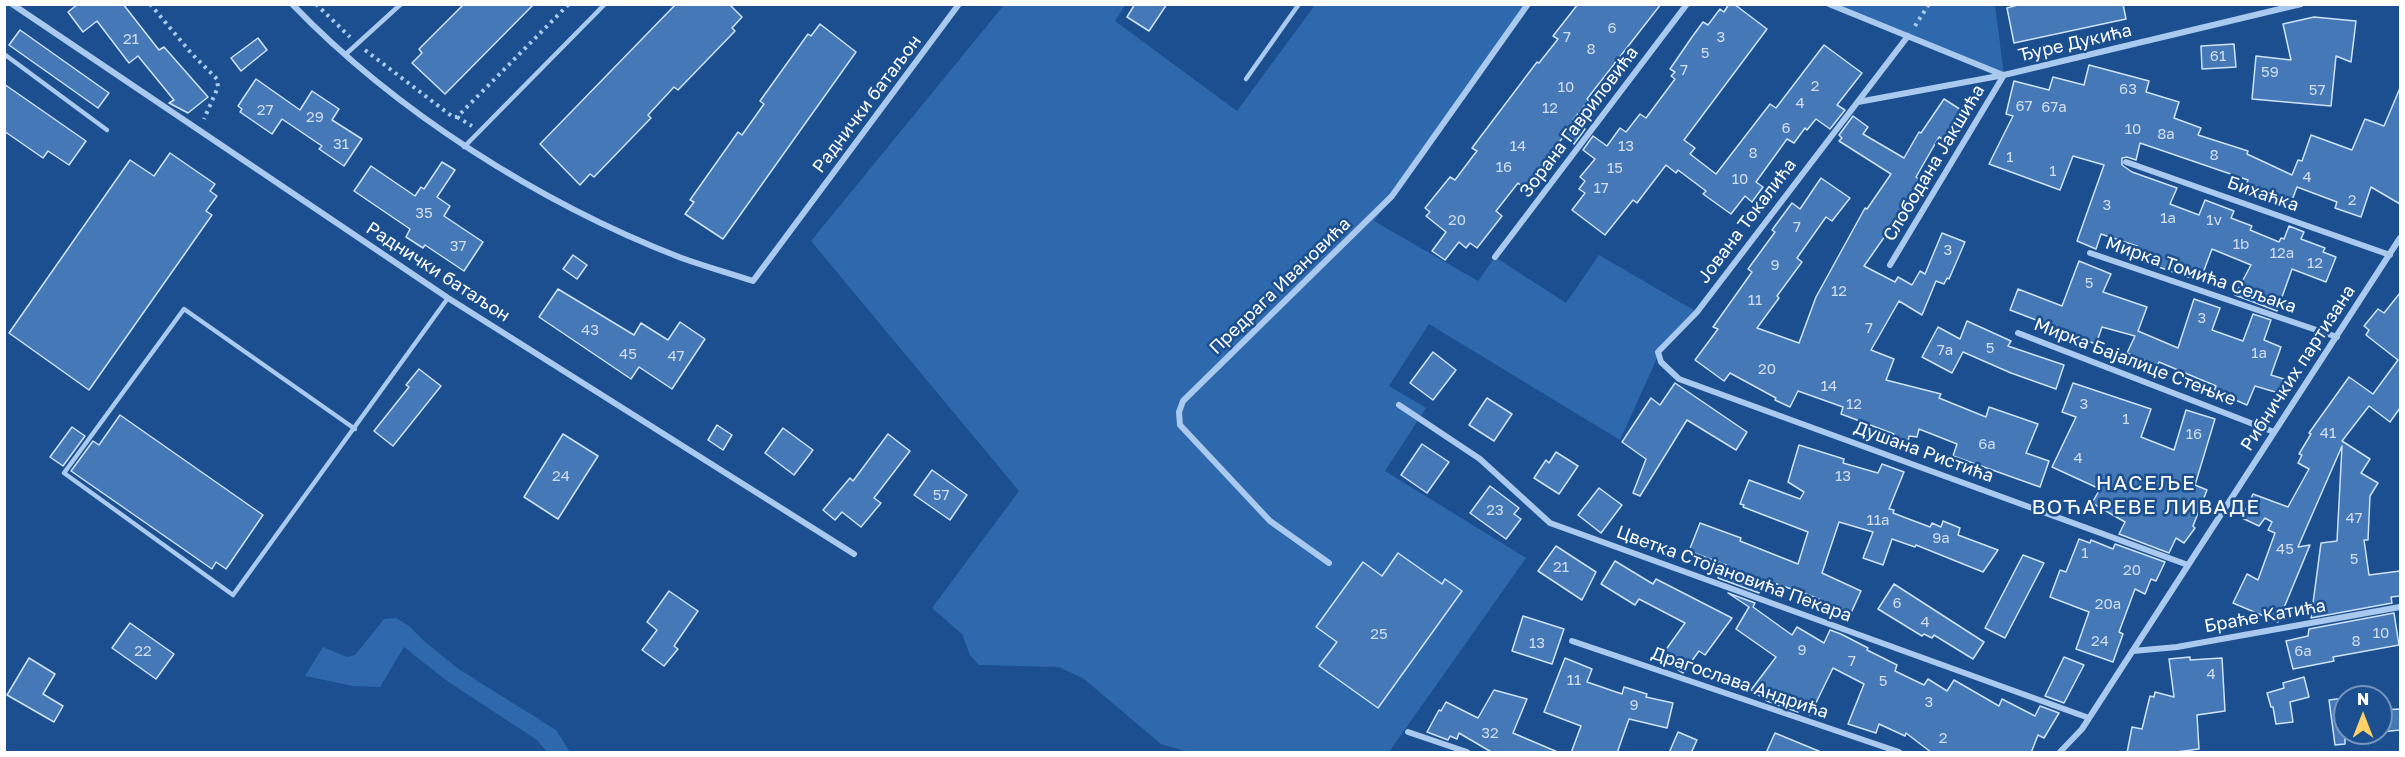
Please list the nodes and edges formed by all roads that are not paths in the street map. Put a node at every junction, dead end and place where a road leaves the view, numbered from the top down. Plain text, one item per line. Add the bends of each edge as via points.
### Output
1 (292, 4) edge
2 (401, 4) edge
3 (605, 4) edge
4 (959, 4) edge
5 (1299, 4) edge
6 (1528, 4) edge
7 (1687, 4) edge
8 (1828, 4) edge
9 (2301, 4) edge
10 (15, 5) edge
11 (1908, 36) junction
12 (4, 54) edge
13 (346, 54) junction
14 (2004, 75) junction
15 (1246, 79) dead end
16 (1858, 102) junction
17 (107, 130) dead end
18 (464, 147) junction
19 (2126, 162) dead end
20 (2400, 238) edge
21 (2090, 253) dead end
22 (2390, 255) junction
23 (1495, 257) dead end
24 (1890, 265) dead end
25 (448, 298) junction
26 (2018, 333) dead end
27 (2337, 337) junction
28 (1658, 356) joint
29 (1399, 405) dead end
30 (355, 429) junction
31 (2274, 432) junction
32 (854, 554) dead end
33 (1329, 563) dead end
34 (2188, 565) junction
35 (2400, 607) edge
36 (1572, 641) dead end
37 (2133, 651) junction
38 (2089, 718) junction
39 (1408, 732) dead end
40 (1467, 753) edge
41 (1899, 753) edge
42 (2060, 753) edge

1 - 13 street, Раднички батаљон
2 - 13 lane
3 - 18 lane
4 - 18 street, Раднички батаљон via 753,281 680,257 606,225
5 - 15 lane
6 - 33 street, Предрага Ивановића via 1392,196 1184,401 1179,412 1180,424 1270,521
7 - 23 street, Зорана Гавриловића
8 - 11 street, Ђуре Дукића
9 - 14 street, Ђуре Дукића
10 - 25 street, Раднички батаљон
11 - 14 street, Ђуре Дукића
11 - 16 street, Јована Токалића
12 - 17 lane
13 - 18 street, Раднички батаљон
14 - 16 street
14 - 24 street, Слободана Јакшића
16 - 28 street, Јована Токалића via 1697,312 1661,348
19 - 22 street, Бихаћка
20 - 22 street, Рибничких партизана
21 - 27 street, Мирка Томића Сељака
22 - 27 street, Рибничких партизана
25 - 30 lane
25 - 32 street, Раднички батаљон
26 - 31 street, Мирка Бајалице Стењке
27 - 31 street, Рибничких партизана
28 - 34 street, Душана Ристића via 1679,379
29 - 38 street, Цветка Стојановића Пекара via 1480,459 1550,523
30 - 30 lane via 233,595 64,473 184,309
31 - 34 street, Рибничких партизана
34 - 37 street, Рибничких партизана
35 - 37 street, Браће Катића via 2177,647
36 - 41 street, Драгослава Андрића
37 - 38 street, Рибничких партизана
38 - 42 street, Рибничких партизана
39 - 40 street

